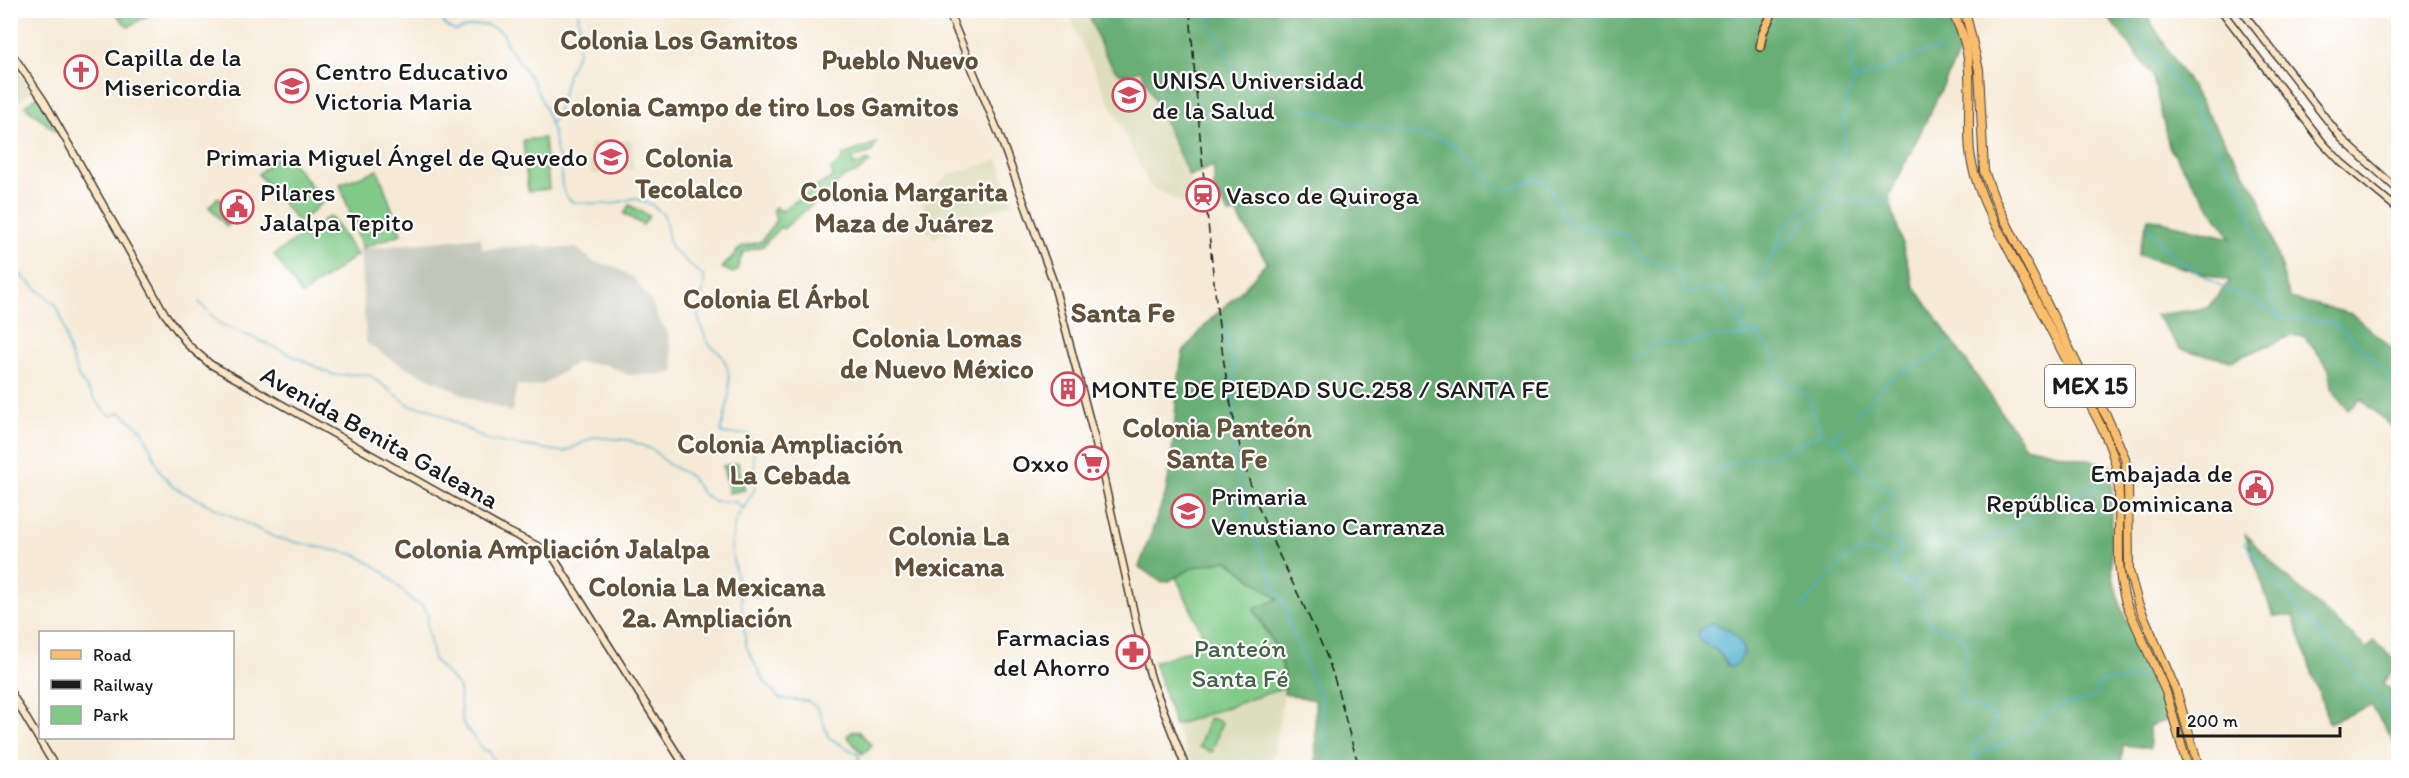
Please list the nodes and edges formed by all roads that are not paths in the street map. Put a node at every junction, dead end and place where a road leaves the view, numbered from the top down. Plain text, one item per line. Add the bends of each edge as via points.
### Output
1 (948, 10) edge
2 (1774, 10) edge
3 (1965, 10) edge
4 (2221, 10) edge
5 (2241, 10) edge
6 (1951, 11) edge
7 (1760, 47) dead end
8 (10, 51) edge
9 (2398, 190) edge
10 (2398, 209) edge
11 (10, 691) edge
12 (56, 768) edge
13 (686, 768) edge
14 (1186, 768) edge
15 (2188, 768) edge
16 (2199, 768) edge

1 - 14 main road via 1053,281 1095,440 1140,639
2 - 7 main road
3 - 16 highway, MEX 15 via 1979,70 1984,171 2125,458 2129,571 2138,603 2176,690
4 - 10 main road via 2323,143
5 - 9 main road via 2342,139
6 - 15 highway, MEX 15 via 1963,34 1969,61 1969,140 1974,175 1987,208 2112,451 2117,474 2117,556 2122,589 2166,692
8 - 13 main road, Avenida Benita Galeana via 39,92 165,314 188,345 210,364 550,552
11 - 12 main road

